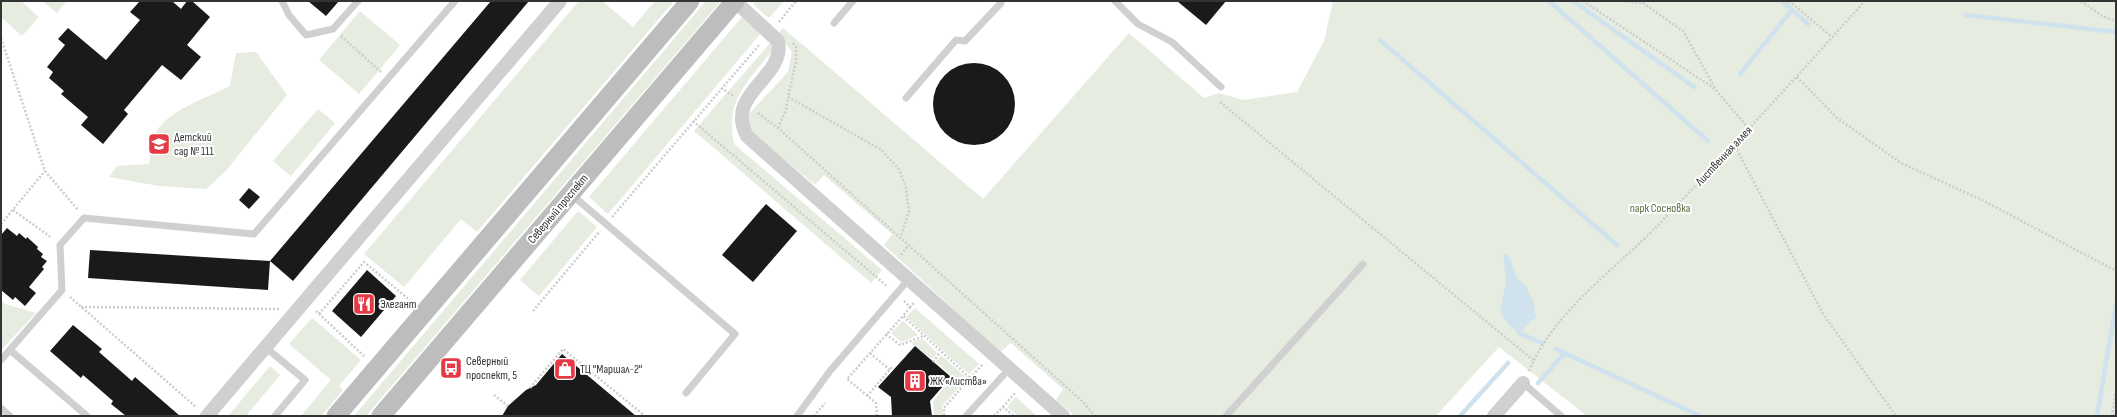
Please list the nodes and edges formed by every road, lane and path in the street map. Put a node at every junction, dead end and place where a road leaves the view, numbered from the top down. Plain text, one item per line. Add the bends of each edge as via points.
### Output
1 (282, 1) edge
2 (358, 1) edge
3 (455, 1) edge
4 (560, 1) edge
5 (690, 1) edge
6 (735, 1) edge
7 (796, 1) edge
8 (853, 1) edge
9 (1000, 1) edge
10 (1115, 1) edge
11 (1583, 1) edge
12 (1623, 1) edge
13 (1790, 1) edge
14 (1865, 1) edge
15 (2082, 1) edge
16 (2116, 21) edge
17 (834, 23) dead end
18 (333, 29) junction
19 (770, 33) junction
20 (1832, 37) junction
21 (1, 38) edge
22 (789, 38) dead end
23 (1797, 77) junction
24 (388, 78) junction
25 (1221, 87) dead end
26 (721, 88) junction
27 (1715, 89) junction
28 (788, 97) junction
29 (906, 98) dead end
30 (1220, 102) dead end
31 (744, 103) junction
32 (693, 121) junction
33 (778, 128) junction
34 (1749, 129) junction
35 (1735, 146) junction
36 (45, 171) junction
37 (571, 194) junction
38 (13, 210) junction
39 (84, 218) junction
40 (1, 224) edge
41 (606, 224) junction
42 (900, 239) junction
43 (60, 245) junction
44 (1363, 264) dead end
45 (2116, 271) edge
46 (908, 280) junction
47 (62, 290) junction
48 (895, 294) junction
49 (81, 307) junction
50 (910, 307) junction
51 (408, 308) dead end
52 (920, 308) dead end
53 (284, 309) dead end
54 (316, 311) dead end
55 (534, 311) dead end
56 (319, 314) junction
57 (902, 316) junction
58 (886, 334) junction
59 (922, 336) junction
60 (265, 347) junction
61 (10, 350) junction
62 (940, 352) junction
63 (371, 353) dead end
64 (870, 353) junction
65 (978, 359) dead end
66 (1, 360) edge
67 (1533, 360) junction
68 (933, 362) dead end
69 (983, 364) junction
70 (893, 366) dead end
71 (890, 370) junction
72 (1004, 374) junction
73 (970, 378) junction
74 (1523, 383) junction
75 (530, 388) dead end
76 (2116, 392) edge
77 (686, 393) dead end
78 (1015, 393) junction
79 (494, 395) dead end
80 (867, 396) junction
81 (1020, 398) dead end
82 (825, 403) dead end
83 (508, 406) dead end
84 (1003, 407) junction
85 (1, 408) edge
86 (10, 416) edge
87 (87, 416) edge
88 (206, 416) edge
89 (275, 416) edge
90 (336, 416) edge
91 (381, 416) edge
92 (644, 416) edge
93 (797, 416) edge
94 (814, 416) edge
95 (877, 416) edge
96 (944, 416) edge
97 (966, 416) edge
98 (994, 416) edge
99 (1013, 416) edge
100 (1063, 416) edge
101 (1095, 416) edge
102 (1226, 416) edge
103 (1494, 416) edge
104 (1561, 416) edge
105 (1896, 416) edge
106 (2112, 416) edge

1 - 18 lane via 289,15 306,35
2 - 18 lane
3 - 24 lane
4 - 60 street
5 - 90 main road
6 - 19 street
6 - 37 main road, Северный проспект
7 - 19 path
8 - 17 lane
9 - 29 lane via 1001,3 966,41 956,40
10 - 25 lane via 1138,24 1172,42
11 - 27 path
12 - 27 path via 1643,3 1683,31
13 - 20 path
14 - 20 path, Лиственная аллея
15 - 16 path via 2102,16
18 - 24 path
19 - 26 path
19 - 31 street via 778,41 780,50 777,60
20 - 23 path, Лиственная аллея
21 - 36 path
22 - 28 path via 796,47 796,62
23 - 34 path, Лиственная аллея
23 - 45 path via 1837,118 1902,163 1982,200
24 - 39 lane via 254,234
26 - 31 path
26 - 32 path
27 - 34 path
28 - 33 path via 786,110
28 - 42 path via 880,149 899,169 906,188 909,211
30 - 67 path
31 - 33 path
31 - 46 street via 741,114 743,129 747,136
32 - 41 path
32 - 48 path
33 - 42 path
34 - 35 path, Лиственная аллея
35 - 67 path, Лиственная аллея via 1631,253 1600,279 1559,322
35 - 105 path via 1823,314
36 - 38 path
36 - 39 path
37 - 41 lane
37 - 91 main road, Северный проспект
38 - 40 path
38 - 43 path
39 - 43 lane
41 - 55 path
41 - 77 lane via 735,334
42 - 101 path via 1082,401
43 - 47 lane
44 - 102 lane
46 - 48 lane
46 - 72 street
47 - 49 path
47 - 61 lane
48 - 50 path
48 - 93 lane via 830,371
49 - 53 path
49 - 88 path
50 - 52 path via 915,303
50 - 57 path
51 - 56 path via 412,302 364,262
54 - 56 path
56 - 63 path via 367,359
57 - 58 path
57 - 59 path
58 - 59 path via 900,345
58 - 64 path
59 - 62 path
60 - 88 street
60 - 89 lane via 306,380
61 - 66 lane
61 - 87 lane
62 - 68 path
62 - 73 path
64 - 71 path
64 - 80 path via 847,379
65 - 69 path
67 - 74 path, Лиственная аллея
69 - 72 path
69 - 73 path
70 - 71 path
71 - 80 path
72 - 78 path
72 - 97 lane
72 - 100 street
73 - 96 path via 944,408
74 - 103 street
74 - 104 lane
75 - 92 path via 562,349
76 - 106 path
78 - 81 path
78 - 84 path
79 - 83 path
80 - 95 path via 876,403
82 - 94 path
84 - 98 path
84 - 99 path
85 - 86 lane

